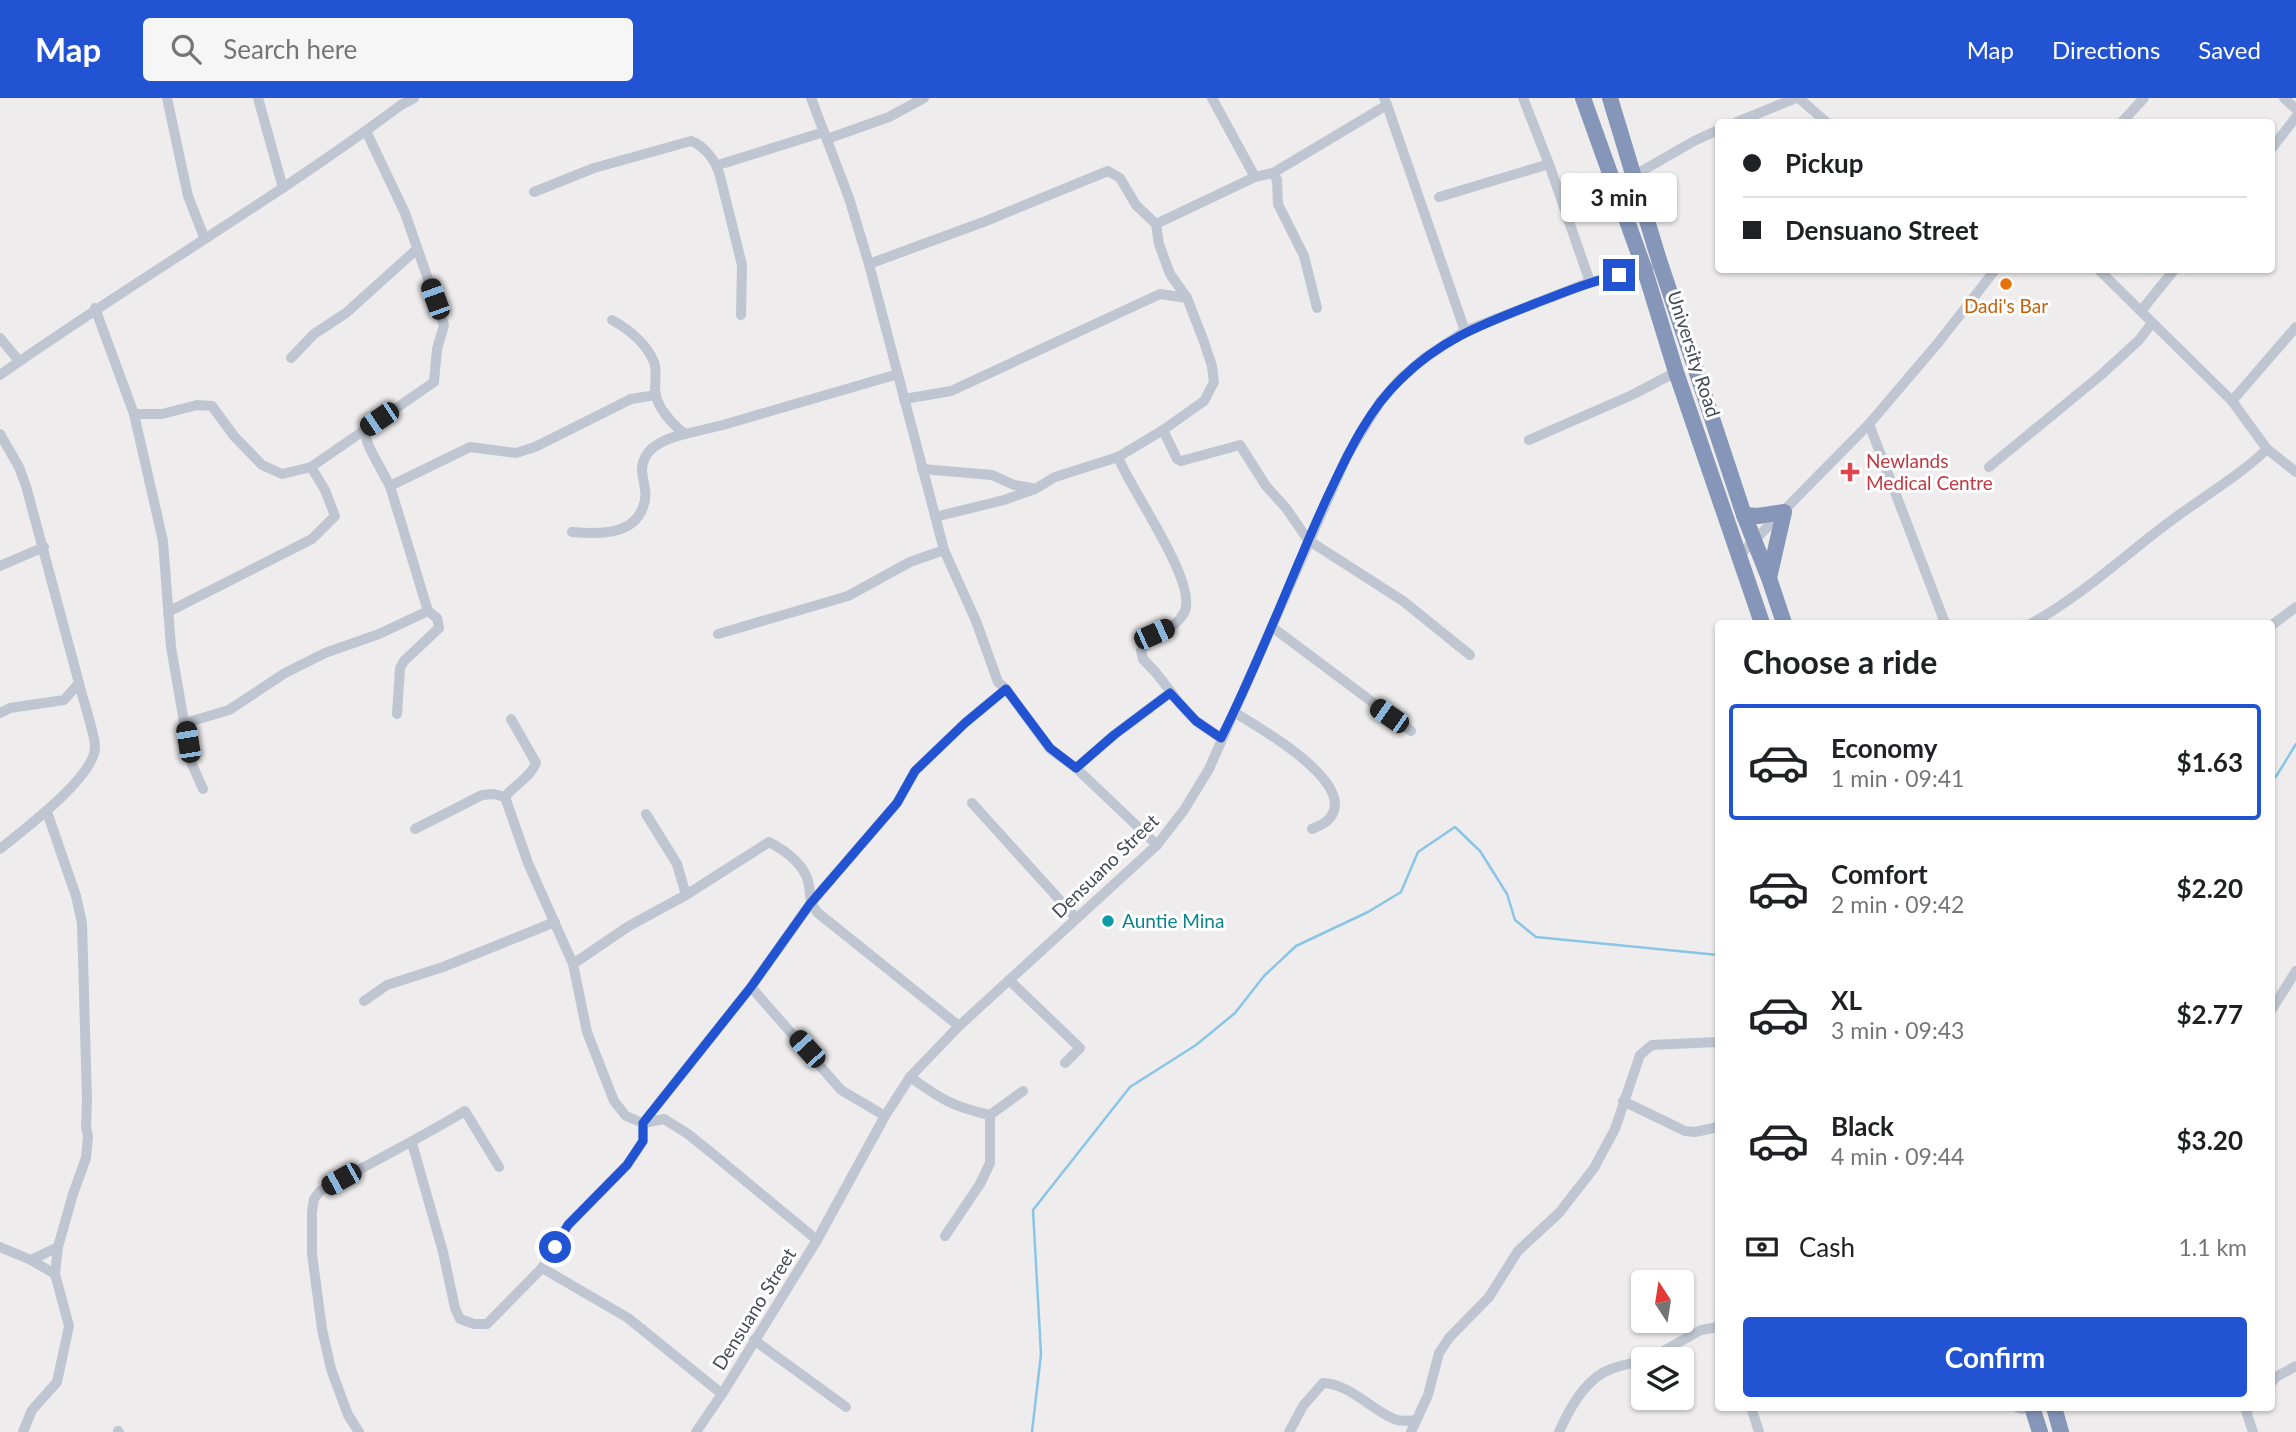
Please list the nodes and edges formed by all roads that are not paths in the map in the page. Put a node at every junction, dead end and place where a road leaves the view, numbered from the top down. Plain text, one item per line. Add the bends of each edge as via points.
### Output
1 (167, 98) edge
2 (258, 98) edge
3 (414, 98) edge
4 (811, 98) edge
5 (924, 98) edge
6 (1212, 98) edge
7 (1523, 98) edge
8 (1583, 98) edge
9 (1610, 98) edge
10 (1797, 98) edge
11 (2144, 98) edge
12 (2284, 98) edge
13 (1385, 101) edge
14 (2296, 108) edge
15 (2296, 117) edge
16 (1744, 119) edge
17 (1822, 119) edge
18 (2126, 119) edge
19 (366, 131) junction
20 (1715, 131) edge
21 (825, 135) junction
22 (2275, 144) edge
23 (1549, 164) junction
24 (718, 165) junction
25 (1273, 173) junction
26 (1635, 175) junction
27 (1255, 177) junction
28 (283, 188) junction
29 (534, 192) dead end
30 (1439, 197) dead end
31 (1156, 224) junction
32 (204, 237) junction
33 (416, 249) junction
34 (1659, 260) junction
35 (869, 264) junction
36 (1645, 271) junction
37 (1993, 273) edge
38 (2102, 273) edge
39 (2172, 273) edge
40 (1170, 274) junction
41 (1590, 282) junction
42 (1160, 294) junction
43 (1187, 298) junction
44 (95, 308) junction
45 (1317, 308) dead end
46 (2141, 311) junction
47 (741, 315) dead end
48 (612, 320) dead end
49 (2152, 323) junction
50 (2296, 327) edge
51 (1465, 331) junction
52 (0, 338) edge
53 (290, 359) dead end
54 (19, 361) junction
55 (1676, 372) junction
56 (898, 374) junction
57 (0, 375) edge
58 (656, 395) junction
59 (904, 399) junction
60 (2232, 401) junction
61 (134, 414) junction
62 (1869, 424) junction
63 (363, 430) junction
64 (1163, 430) junction
65 (0, 434) edge
66 (685, 434) junction
67 (1529, 440) dead end
68 (2267, 449) junction
69 (1118, 457) junction
70 (311, 467) junction
71 (1989, 467) dead end
72 (922, 469) junction
73 (2296, 472) edge
74 (390, 486) junction
75 (1035, 489) junction
76 (1784, 512) junction
77 (1744, 515) junction
78 (935, 517) junction
79 (572, 533) dead end
80 (1308, 540) junction
81 (1754, 540) junction
82 (44, 547) junction
83 (944, 550) junction
84 (1739, 555) junction
85 (0, 566) edge
86 (1769, 578) junction
87 (2296, 607) edge
88 (428, 611) junction
89 (168, 612) junction
90 (1761, 620) edge
91 (1783, 620) edge
92 (1944, 620) edge
93 (2037, 620) edge
94 (2275, 623) edge
95 (1272, 627) junction
96 (718, 634) dead end
97 (1470, 655) dead end
98 (79, 683) junction
99 (1006, 689) junction
100 (1170, 693) junction
101 (1234, 712) junction
102 (0, 713) edge
103 (397, 714) dead end
104 (510, 719) dead end
105 (185, 723) junction
106 (1411, 731) dead end
107 (1221, 738) junction
108 (1076, 768) junction
109 (203, 789) dead end
110 (505, 797) junction
111 (972, 803) dead end
112 (47, 812) junction
113 (646, 814) dead end
114 (415, 829) dead end
115 (1312, 829) dead end
116 (1157, 845) junction
117 (0, 849) edge
118 (686, 895) junction
119 (810, 904) junction
120 (1076, 918) junction
121 (555, 922) junction
122 (573, 964) junction
123 (2296, 971) edge
124 (1009, 980) junction
125 (751, 987) junction
126 (364, 1001) dead end
127 (2275, 1004) edge
128 (959, 1026) junction
129 (1715, 1042) edge
130 (1065, 1063) dead end
131 (910, 1077) junction
132 (1023, 1091) dead end
133 (1623, 1101) junction
134 (990, 1115) junction
135 (886, 1116) junction
136 (643, 1123) junction
137 (1715, 1128) edge
138 (412, 1143) junction
139 (499, 1167) dead end
140 (945, 1236) dead end
141 (817, 1240) junction
142 (0, 1247) edge
143 (58, 1247) junction
144 (31, 1260) junction
145 (542, 1268) junction
146 (55, 1274) junction
147 (1715, 1328) edge
148 (754, 1340) junction
149 (1669, 1347) edge
150 (1631, 1363) edge
151 (2296, 1366) edge
152 (2275, 1378) edge
153 (722, 1394) junction
154 (846, 1406) dead end
155 (1752, 1411) edge
156 (2033, 1411) edge
157 (2055, 1411) edge
158 (2248, 1411) edge
159 (1416, 1420) junction
160 (23, 1432) edge
161 (359, 1432) edge
162 (696, 1432) edge
163 (1289, 1432) edge
164 (1411, 1432) edge
165 (1559, 1432) edge
166 (1759, 1432) edge
167 (2040, 1432) edge
168 (2062, 1432) edge
169 (2253, 1432) edge

1 - 32 street via 188,196
2 - 28 street
3 - 19 street
4 - 21 street
5 - 21 street via 889,117
6 - 27 street
7 - 23 street
8 - 36 highway, University Road
9 - 26 highway, University Road
10 - 16 street
10 - 17 street
11 - 18 street
12 - 14 street
13 - 25 street
13 - 51 street
15 - 22 street
19 - 28 street
19 - 33 street via 405,213
20 - 26 street
21 - 24 street
21 - 35 street
23 - 30 street
23 - 41 street
24 - 29 street via 691,141 594,168
24 - 47 street via 742,265
25 - 27 street
25 - 45 street via 1278,204 1304,256
26 - 34 highway, University Road
27 - 31 street
28 - 32 street
31 - 35 street via 1136,205 1120,178 1108,171
31 - 40 street
32 - 44 street
33 - 53 street
33 - 63 street via 444,325 435,382
34 - 36 street, Densuano Street
34 - 77 highway, University Road
35 - 56 street
36 - 41 street, Densuano Street
36 - 55 highway, University Road
37 - 62 street
38 - 46 street
39 - 46 street
40 - 42 street
40 - 43 street
41 - 51 street, Densuano Street
42 - 43 street
42 - 59 street via 951,391
43 - 64 street via 1214,382 1204,401
44 - 54 street
44 - 61 street
46 - 49 street
48 - 58 street via 636,336 654,364
49 - 60 street
49 - 71 street via 2109,368
50 - 60 street
51 - 80 street, Densuano Street via 1423,359 1380,402 1347,456
52 - 54 street
54 - 57 street
55 - 67 street
55 - 84 highway, University Road
56 - 59 street
56 - 66 street
58 - 66 street via 672,424
58 - 74 street via 631,399 516,453 470,447
59 - 72 street
60 - 68 street
61 - 70 street via 212,406 262,465 282,474
61 - 89 street via 163,541
62 - 76 street
62 - 92 street
63 - 70 street
63 - 74 street
64 - 69 street
64 - 80 street via 1181,461 1240,445
65 - 82 street via 19,467
66 - 79 street via 665,438 646,456 643,508 632,524 603,535
68 - 73 street
68 - 93 street via 2230,482
69 - 75 street via 1055,477
69 - 100 street via 1187,596 1186,611 1177,624 1154,634 1141,651
70 - 89 street via 335,516 302,544
72 - 75 street via 992,475
72 - 78 street
74 - 88 street
75 - 78 street
76 - 77 highway
76 - 81 street
76 - 86 highway
77 - 81 highway, University Road
78 - 83 street
80 - 95 street, Densuano Street
80 - 97 street via 1403,601
81 - 84 street
81 - 86 highway, University Road
82 - 85 street
82 - 98 street
83 - 96 street via 910,562 848,596
83 - 99 street via 998,682
84 - 90 highway, University Road
86 - 91 highway, University Road
87 - 94 street
88 - 103 street via 437,618 439,628 400,668
88 - 105 street via 325,653 229,710
89 - 105 street
95 - 101 street, Densuano Street
95 - 106 street
98 - 102 street via 64,700
98 - 112 street via 95,747 90,763
99 - 108 street via 1050,748
99 - 119 street via 915,771 897,803
100 - 107 street via 1196,721
100 - 108 street
101 - 107 street, Densuano Street
101 - 115 street via 1324,777 1334,807 1328,821
104 - 110 street via 536,763
105 - 109 street via 191,762
107 - 116 street, Densuano Street via 1209,769
108 - 116 street
110 - 114 street via 482,795
110 - 121 street
111 - 120 street
112 - 117 street
112 - 143 street via 82,923 85,983 86,1158
113 - 118 street via 677,864
116 - 120 street, Densuano Street
118 - 119 street via 769,842 801,865
118 - 122 street
119 - 125 street
119 - 128 street
120 - 124 street, Densuano Street
121 - 122 street
121 - 126 street via 387,985
122 - 136 street via 587,1032 614,1101 626,1116
123 - 127 street
124 - 128 street, Densuano Street
124 - 130 street via 1080,1048
125 - 135 street via 841,1090
125 - 136 street
128 - 131 street, Densuano Street
129 - 133 street via 1652,1045 1640,1055
131 - 134 street via 942,1100
131 - 135 street, Densuano Street
132 - 134 street
133 - 137 street via 1685,1131
133 - 159 street via 1615,1129 1594,1168 1559,1213 1518,1251 1489,1297 1439,1353
134 - 140 street via 990,1163
135 - 141 street, Densuano Street
136 - 141 street via 664,1119 688,1134
136 - 145 street via 643,1141 627,1165 568,1225
138 - 139 street via 465,1111
138 - 145 street via 460,1319 487,1324
138 - 161 street via 320,1191 314,1199 312,1254 322,1329 331,1369
141 - 148 street, Densuano Street
142 - 144 street
143 - 144 street
143 - 146 street
144 - 146 street
145 - 153 street via 628,1318
146 - 160 street via 69,1325 57,1382 32,1410
147 - 149 street
148 - 153 street, Densuano Street
148 - 154 street
150 - 165 street via 1597,1376
151 - 152 street
153 - 162 street, Densuano Street
155 - 166 street
156 - 167 highway
157 - 168 highway
158 - 169 street
159 - 163 street via 1395,1420 1348,1391 1323,1383
159 - 164 street

